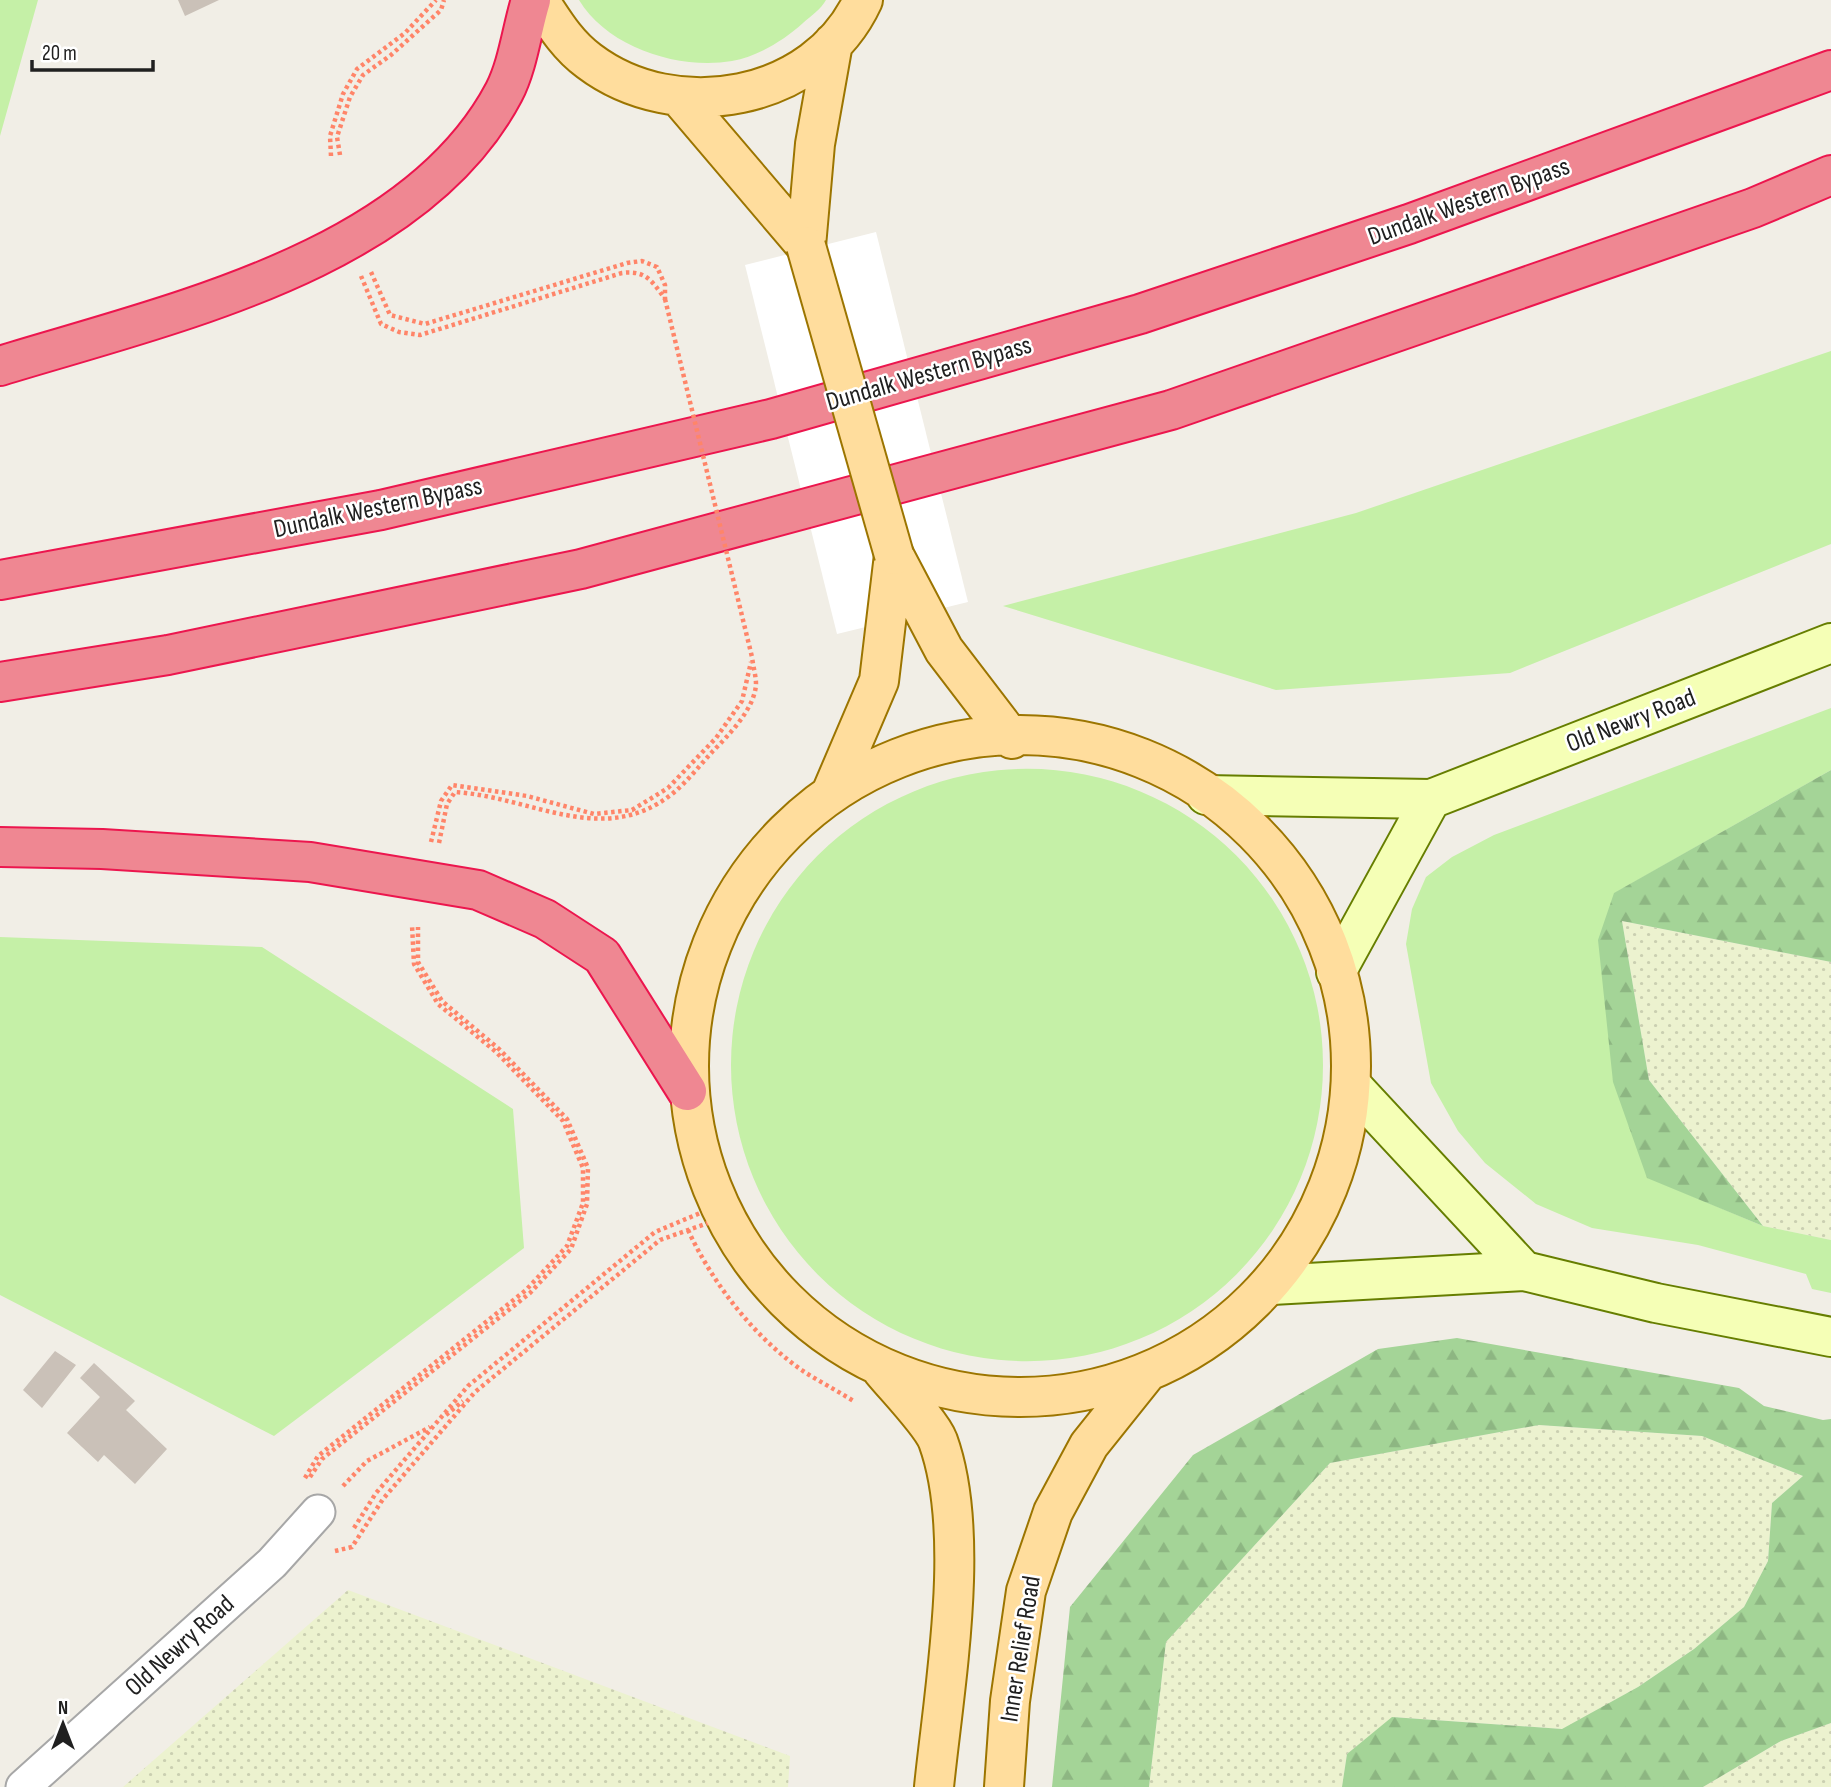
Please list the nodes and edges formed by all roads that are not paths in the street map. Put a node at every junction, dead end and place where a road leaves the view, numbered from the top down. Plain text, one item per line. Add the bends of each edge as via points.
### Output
1 (531, 0) edge
2 (539, 0) edge
3 (863, 0) edge
4 (833, 43) junction
5 (1831, 70) edge
6 (680, 98) junction
7 (1831, 175) edge
8 (806, 246) junction
9 (0, 366) edge
10 (894, 555) junction
11 (0, 580) edge
12 (1831, 643) edge
13 (0, 682) edge
14 (1012, 739) junction
15 (832, 791) junction
16 (1206, 795) junction
17 (1431, 799) junction
18 (0, 847) edge
19 (1336, 972) junction
20 (1353, 1087) junction
21 (687, 1091) junction
22 (1524, 1271) junction
23 (1272, 1285) junction
24 (1831, 1337) edge
25 (882, 1370) junction
26 (1145, 1375) junction
27 (309, 1520) road end
28 (23, 1787) edge
29 (934, 1787) edge
30 (1004, 1787) edge

1 - 9 highway via 505,90 463,153 405,205 306,263 191,307
2 - 6 main road via 565,40 590,62 633,86
3 - 4 main road
4 - 6 main road via 805,67 755,91 718,98
4 - 8 main road via 815,144
5 - 11 highway, Dundalk Western Bypass via 1422,219 1153,310 771,419 381,510
6 - 8 main road
7 - 13 highway via 1753,208 1171,410 582,569 168,655
8 - 10 main road, bridge
10 - 14 main road via 944,650
10 - 15 main road via 879,681
12 - 17 main road, Old Newry Road
14 - 15 main road via 939,744
14 - 16 main road via 1059,736 1159,764
15 - 21 main road via 763,854 724,913 697,982
16 - 17 main road, Old Newry Road
16 - 19 main road via 1243,819 1287,866 1325,931
17 - 19 main road
18 - 21 highway via 310,862 478,890 545,919 602,956
19 - 20 main road via 1351,1024
20 - 22 main road
20 - 23 main road via 1324,1204
21 - 25 main road via 721,1211 780,1298
22 - 23 main road
22 - 24 main road via 1656,1303
23 - 26 main road via 1205,1343
25 - 26 main road via 944,1390 1038,1399
25 - 29 main road via 937,1439 948,1488 954,1537 953,1610
26 - 30 main road, Inner Relief Road via 1089,1445 1054,1512 1026,1591 1010,1701
27 - 28 street, Old Newry Road via 272,1563

